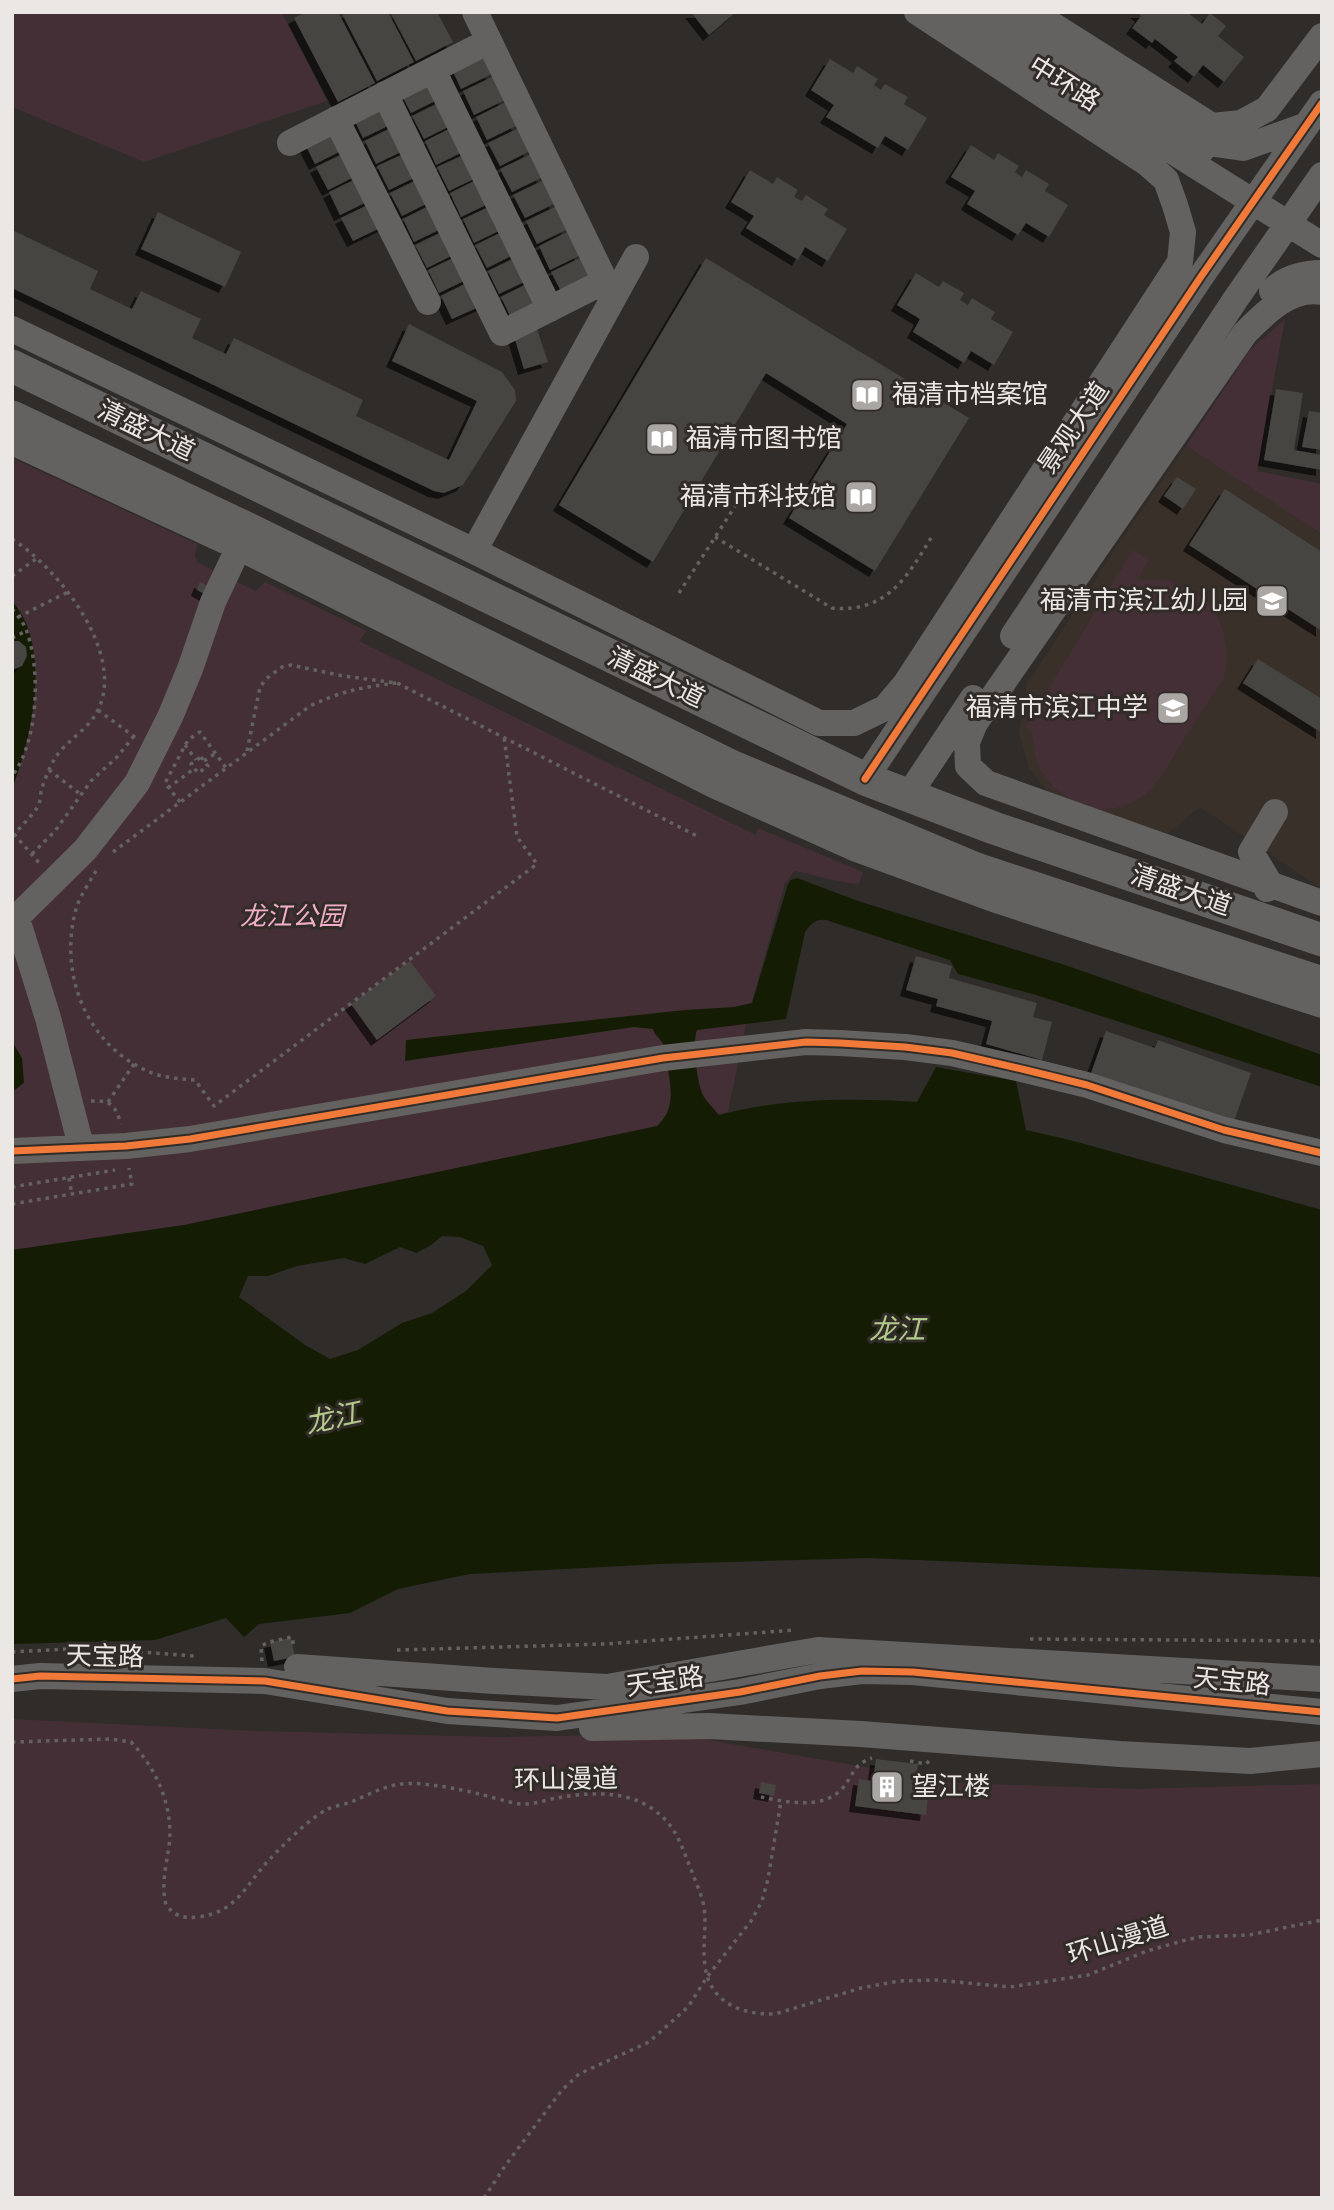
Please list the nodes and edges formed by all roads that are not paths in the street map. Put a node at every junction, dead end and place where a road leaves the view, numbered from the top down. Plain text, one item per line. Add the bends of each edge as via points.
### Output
1 (475, 12) edge
2 (917, 12) edge
3 (951, 12) edge
4 (992, 12) edge
5 (1032, 12) edge
6 (1322, 36) edge
7 (489, 41) junction
8 (433, 70) junction
9 (385, 94) junction
10 (1322, 103) edge
11 (336, 119) junction
12 (1307, 125) junction
13 (290, 143) dead end
14 (1182, 148) junction
15 (1322, 175) edge
16 (1258, 196) junction
17 (1292, 217) junction
18 (1322, 226) edge
19 (1322, 245) edge
20 (636, 257) dead end
21 (1322, 272) edge
22 (1200, 278) junction
23 (608, 290) junction
24 (1322, 292) edge
25 (1235, 300) junction
26 (428, 302) dead end
27 (1184, 303) junction
28 (550, 309) junction
29 (1216, 328) junction
30 (12, 329) edge
31 (12, 366) edge
32 (12, 417) edge
33 (12, 442) edge
34 (243, 538) junction
35 (474, 551) junction
36 (865, 779) junction
37 (908, 796) junction
38 (1275, 812) dead end
39 (1270, 884) junction
40 (1322, 903) edge
41 (1253, 916) junction
42 (15, 921) edge
43 (1322, 940) edge
44 (1322, 984) edge
45 (1322, 1005) edge
46 (81, 1146) junction
47 (12, 1151) edge
48 (1322, 1153) edge
49 (295, 1658) road end
50 (12, 1679) edge
51 (1322, 1679) edge
52 (12, 1691) edge
53 (1322, 1712) edge
54 (1322, 1754) edge

1 - 7 street
2 - 35 street via 1148,164 1166,180 1182,232 1180,262 906,683 885,708 854,723 818,723
3 - 14 street, 中环路
4 - 14 street, 中环路
5 - 6 street via 1212,126 1241,123 1267,109
7 - 8 street
7 - 23 street
8 - 9 street
8 - 28 street
9 - 11 street
9 - 28 street via 502,333
10 - 12 street, 景观大道
11 - 13 street
11 - 26 street
12 - 14 street via 1243,148
12 - 16 street, 景观大道
14 - 16 street
14 - 27 street via 1194,233
15 - 17 street
16 - 17 street
16 - 22 street, 景观大道
17 - 18 street
17 - 19 street
17 - 25 street
20 - 23 street
21 - 29 street via 1279,284 1244,318
22 - 25 street
22 - 27 street, 景观大道
23 - 28 street
23 - 35 street
24 - 39 street via 1294,295 1245,333 975,723 967,742 968,766 986,783
25 - 29 street
27 - 36 street, 景观大道
29 - 37 street
30 - 35 street
31 - 36 main road, 清盛大道
32 - 34 main road, 清盛大道
33 - 34 street
34 - 42 street via 213,602 190,669 144,743 137,783 85,850
34 - 44 main road, 清盛大道 via 758,778 976,869
34 - 45 street via 720,788 854,848 999,901
36 - 37 main road, 清盛大道
37 - 41 main road, 清盛大道
38 - 39 street via 1251,852
39 - 40 street
39 - 41 street
41 - 43 main road, 清盛大道
42 - 46 street via 48,1018
46 - 47 street
46 - 48 street via 128,1157 190,1139 663,1058 817,1042 905,1046 952,1054 1087,1085 1224,1130
49 - 51 street via 495,1681 607,1687 818,1650
50 - 53 street, 天宝路 via 265,1681 447,1711 557,1718 717,1696 820,1676 913,1672
52 - 54 street, 天宝路 via 263,1691 442,1722 571,1729 709,1726 1250,1761

